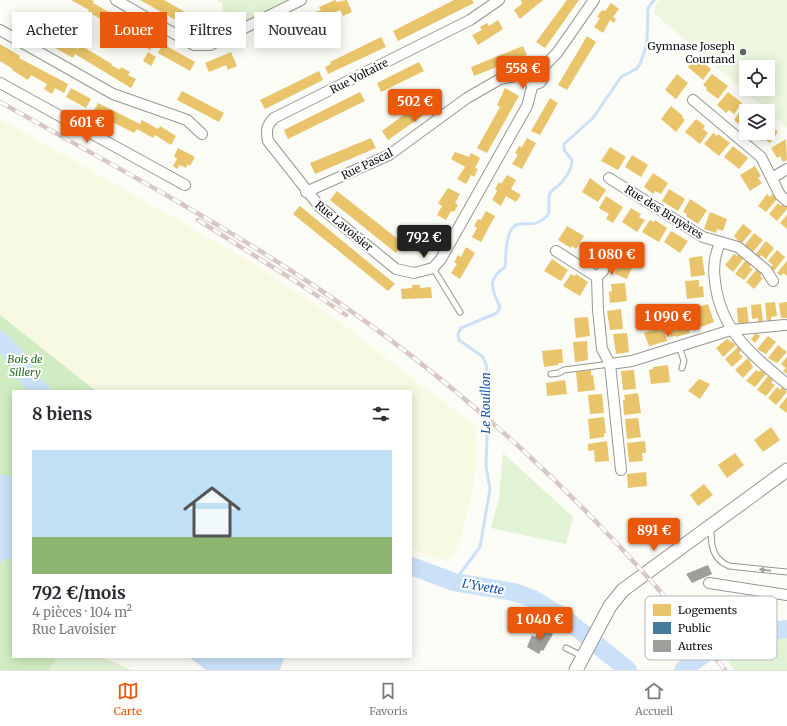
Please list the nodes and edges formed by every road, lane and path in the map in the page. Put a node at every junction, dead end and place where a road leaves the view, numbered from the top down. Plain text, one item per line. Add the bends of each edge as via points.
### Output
1 (116, 0) edge
2 (301, 0) edge
3 (499, 0) edge
4 (594, 0) edge
5 (0, 30) edge
6 (540, 70) junction
7 (528, 74) junction
8 (0, 83) edge
9 (533, 84) junction
10 (693, 100) dead end
11 (266, 132) joint
12 (202, 134) dead end
13 (787, 169) edge
14 (609, 178) dead end
15 (772, 178) junction
16 (185, 185) dead end
17 (306, 192) junction
18 (787, 201) edge
19 (722, 242) junction
20 (556, 251) dead end
21 (607, 262) dead end
22 (433, 268) junction
23 (597, 277) junction
24 (773, 281) dead end
25 (460, 312) dead end
26 (785, 325) dead end
27 (731, 330) junction
28 (679, 346) junction
29 (610, 364) junction
30 (682, 368) dead end
31 (551, 374) dead end
32 (787, 384) edge
33 (621, 470) dead end
34 (787, 470) edge
35 (710, 526) junction
36 (787, 572) edge
37 (709, 583) dead end
38 (787, 595) edge
39 (566, 648) dead end
40 (584, 655) junction
41 (576, 670) edge

1 - 2 street via 194,45 210,45
3 - 11 street, Rue Voltaire via 470,20 274,118
4 - 6 street via 557,53
5 - 12 street via 113,94 186,120
6 - 7 street via 533,69
6 - 9 street via 542,80
7 - 9 street via 529,81
7 - 17 street, Rue Pascal via 500,79 467,98 389,155
8 - 16 street
9 - 22 street via 527,106 441,259
10 - 15 street via 754,150 761,157
11 - 17 street, Rue Lavoisier via 268,141
13 - 15 street
14 - 19 street, Rue des Bruyères via 703,237
15 - 18 street via 780,195
17 - 22 street, Rue Lavoisier via 320,207 396,268 414,273
19 - 24 street, Rue des Bruyères via 738,247 766,270
19 - 27 street via 715,259 715,285
20 - 23 street
21 - 23 street
22 - 25 lane
23 - 29 street via 602,349
26 - 27 street
27 - 28 street
27 - 32 street via 757,359
28 - 29 street via 632,361
28 - 30 lane via 684,361
29 - 31 lane
29 - 33 street
34 - 35 street
36 -> 35 lane via 721,563 711,547
35 - 40 street via 623,590 615,599
37 - 38 street
39 - 40 lane
40 - 41 street

